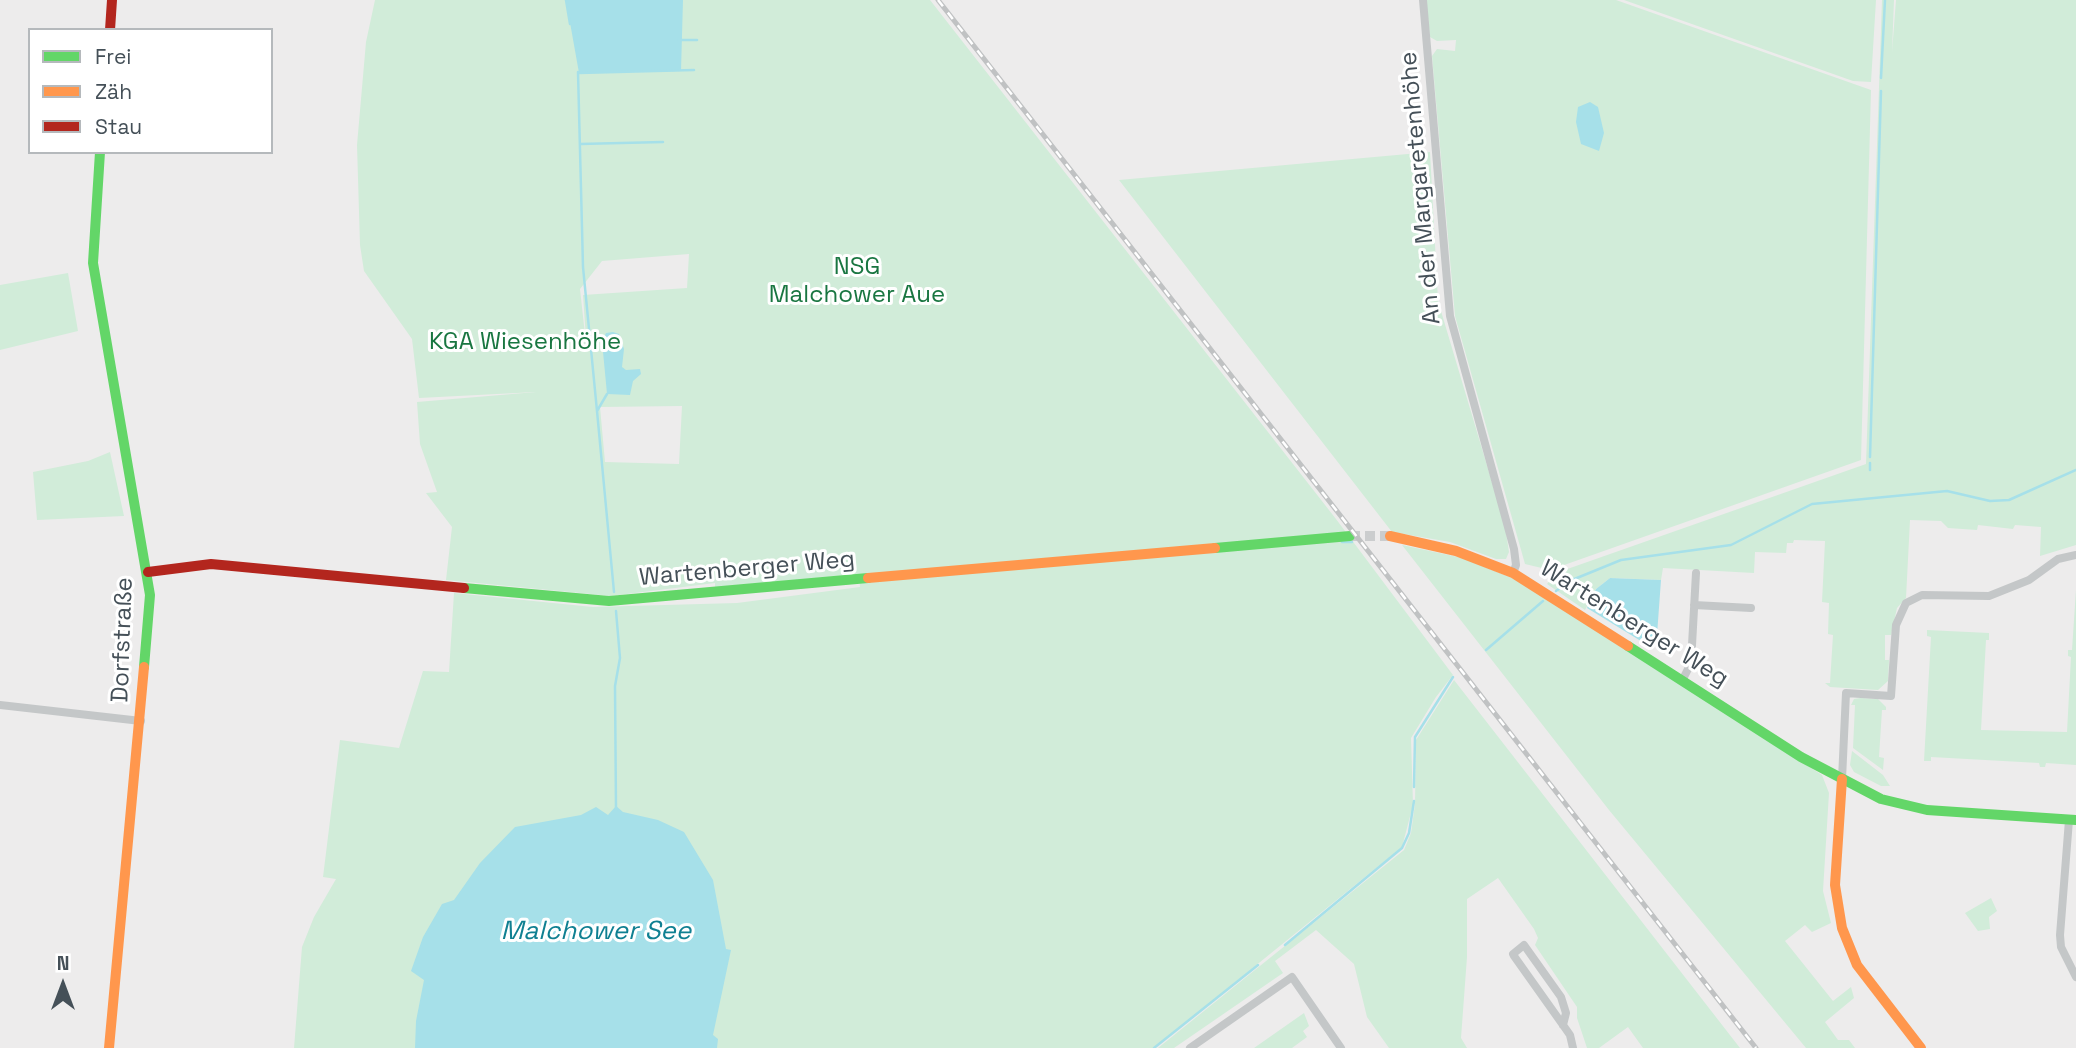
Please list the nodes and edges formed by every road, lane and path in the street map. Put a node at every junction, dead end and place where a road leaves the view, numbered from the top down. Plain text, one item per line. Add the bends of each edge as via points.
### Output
1 (112, 0) edge
2 (1423, 0) edge
3 (110, 28) edge
4 (100, 154) edge
5 (1350, 536) tunnel mouth
6 (1390, 536) tunnel mouth
7 (2076, 555) edge
8 (148, 572) junction
9 (1513, 573) junction
10 (1696, 573) dead end
11 (1694, 605) junction
12 (1751, 608) dead end
13 (1683, 679) junction
14 (0, 705) edge
15 (141, 721) junction
16 (1842, 779) junction
17 (2072, 820) edge
18 (2076, 977) edge
19 (1563, 1025) junction
20 (109, 1048) edge
21 (1190, 1048) edge
22 (1341, 1048) edge
23 (1573, 1048) edge
24 (1921, 1048) edge

1 - 3 main road
2 - 9 street, An der Margaretenhöhe via 1450,316 1514,549
4 - 8 main road, Dorfstraße via 93,263
5 - 8 main road, Wartenberger Weg via 609,601 211,564
6 - 9 main road, Wartenberger Weg via 1456,551
7 - 16 street via 2058,559 2029,580 1989,596 1922,595 1906,603 1896,625 1891,696 1846,693
8 - 15 main road, Dorfstraße
9 - 13 main road, Wartenberger Weg
10 - 11 street
11 - 12 street
11 - 13 street via 1691,663
13 - 16 main road, Wartenberger Weg
14 - 15 street
15 - 20 main road, Dorfstraße
16 - 17 main road, Wartenberger Weg via 1881,799 1927,810
16 - 24 main road via 1835,885 1842,928 1857,965
17 - 18 street via 2059,916 2061,947
19 - 19 street via 1513,954 1524,945 1561,997 1566,1013
19 - 23 street
21 - 22 street via 1292,977

